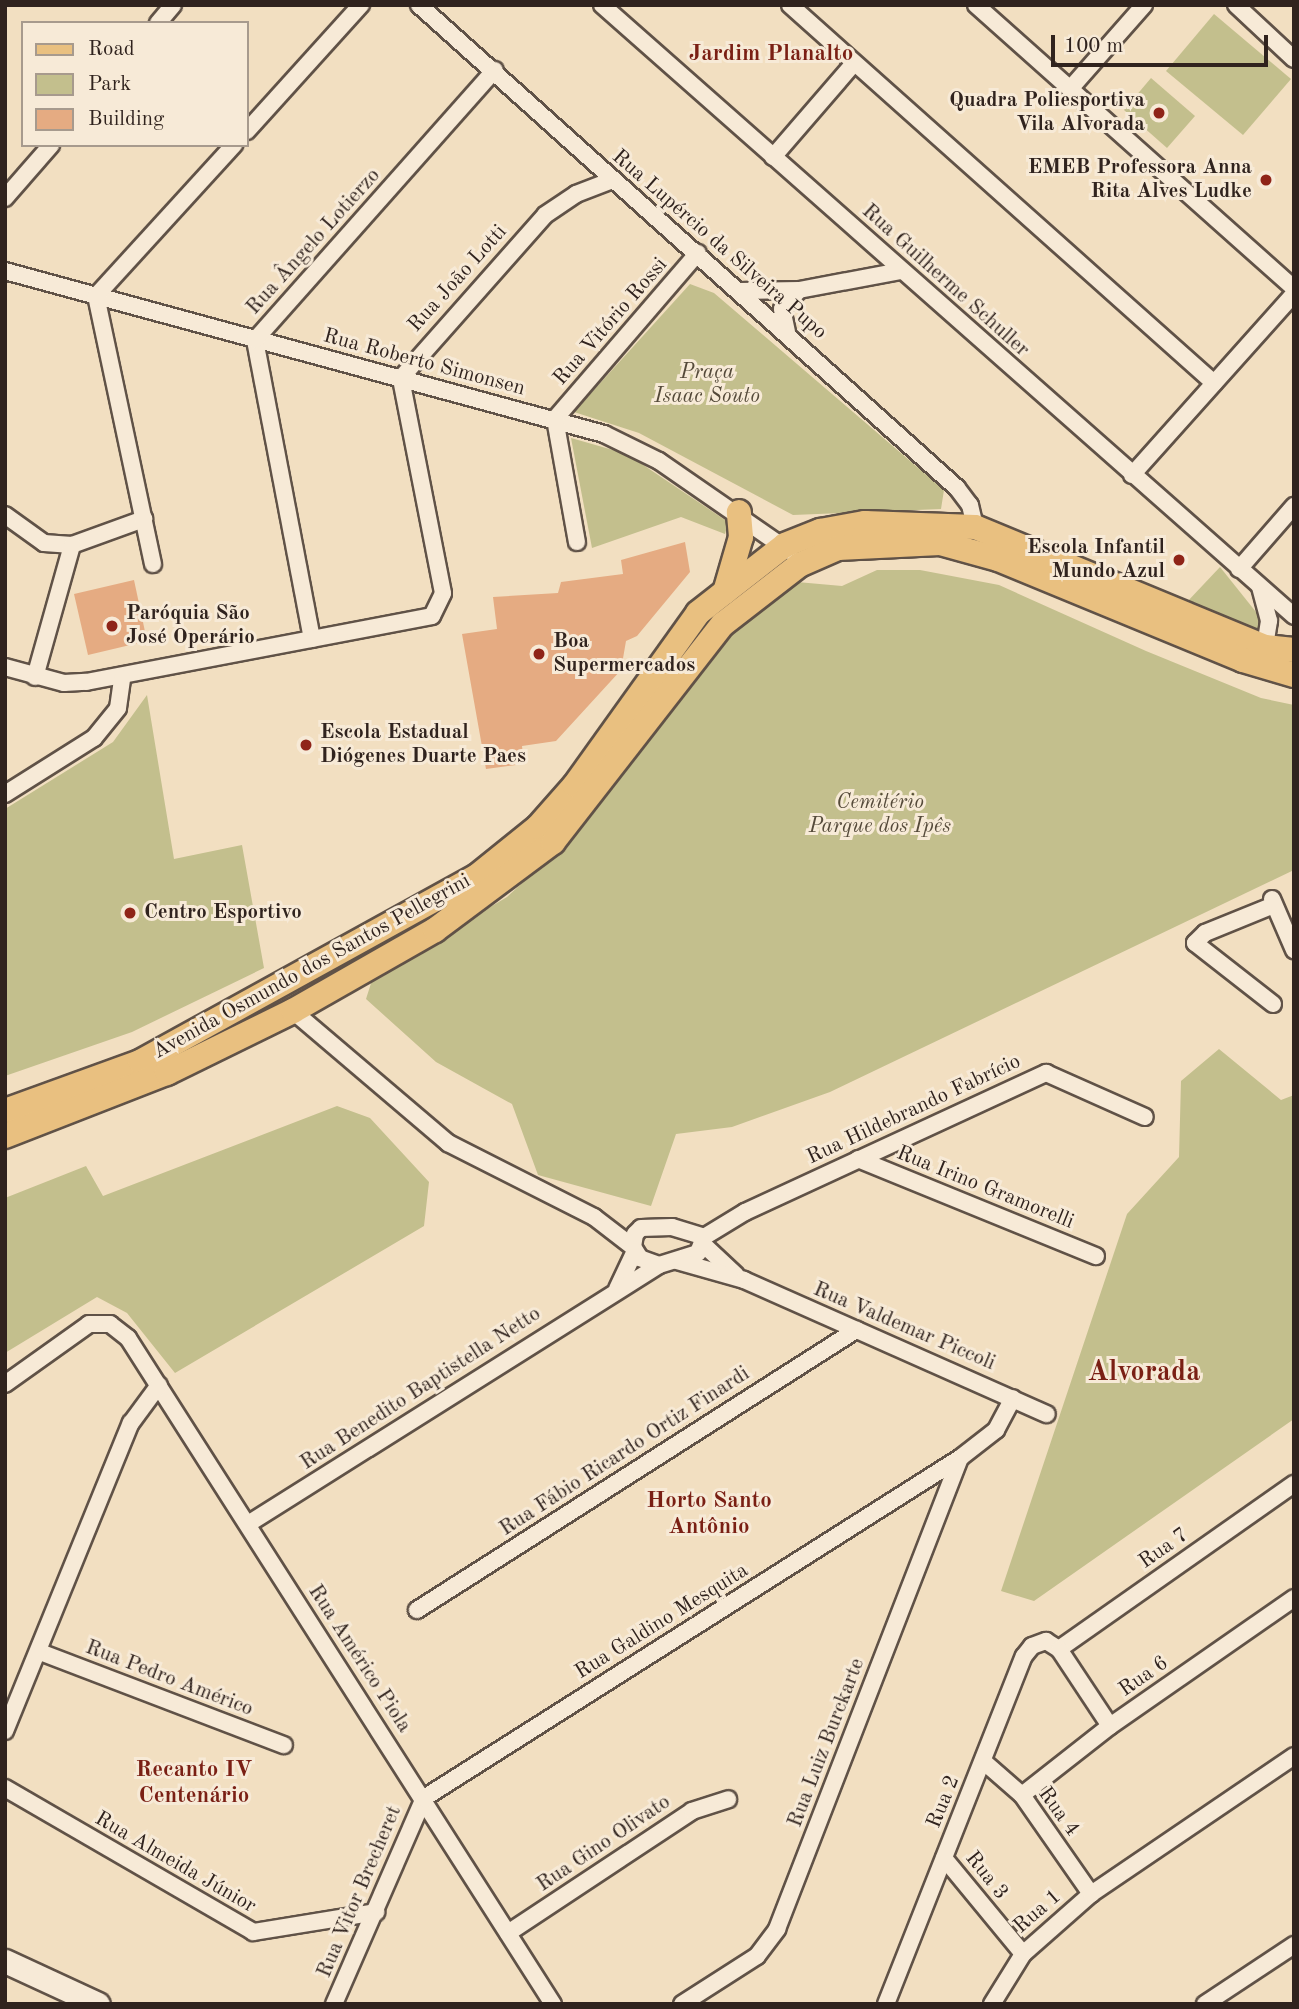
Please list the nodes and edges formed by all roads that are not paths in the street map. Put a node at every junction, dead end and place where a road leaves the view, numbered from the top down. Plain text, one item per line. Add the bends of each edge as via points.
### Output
1 (173, 5) edge
2 (361, 5) edge
3 (419, 5) edge
4 (602, 5) edge
5 (976, 5) edge
6 (1236, 5) edge
7 (793, 6) edge
8 (1137, 7) edge
9 (160, 21) edge
10 (1294, 59) edge
11 (854, 63) junction
12 (495, 70) junction
13 (1070, 89) junction
14 (248, 130) edge
15 (49, 147) edge
16 (232, 147) edge
17 (773, 157) junction
18 (612, 180) junction
19 (5, 198) edge
20 (698, 253) junction
21 (5, 271) edge
22 (901, 271) junction
23 (1294, 288) edge
24 (799, 290) junction
25 (740, 291) junction
26 (1294, 294) edge
27 (96, 296) junction
28 (788, 334) junction
29 (255, 340) junction
30 (401, 378) junction
31 (1214, 383) junction
32 (555, 419) junction
33 (1132, 475) junction
34 (1294, 506) edge
35 (739, 512) junction
36 (5, 515) edge
37 (144, 519) junction
38 (975, 527) junction
39 (577, 542) dead end
40 (933, 544) junction
41 (72, 545) junction
42 (792, 555) junction
43 (153, 564) dead end
44 (1240, 569) junction
45 (1261, 587) junction
46 (725, 592) junction
47 (1294, 616) edge
48 (312, 639) junction
49 (1265, 647) junction
50 (1294, 650) edge
51 (5, 667) edge
52 (1294, 675) edge
53 (35, 677) junction
54 (122, 678) junction
55 (5, 794) edge
56 (1294, 950) edge
57 (297, 978) junction
58 (1273, 1003) dead end
59 (293, 1011) junction
60 (5, 1111) edge
61 (1145, 1117) dead end
62 (5, 1136) edge
63 (858, 1158) junction
64 (594, 1217) junction
65 (641, 1228) junction
66 (704, 1241) junction
67 (634, 1249) junction
68 (1096, 1256) dead end
69 (677, 1261) junction
70 (659, 1265) junction
71 (744, 1280) junction
72 (617, 1289) junction
73 (856, 1329) junction
74 (5, 1384) edge
75 (159, 1385) junction
76 (1013, 1398) junction
77 (1047, 1414) dead end
78 (960, 1458) junction
79 (1294, 1484) edge
80 (248, 1524) junction
81 (1294, 1598) edge
82 (417, 1610) dead end
83 (1059, 1649) junction
84 (40, 1651) junction
85 (1110, 1726) junction
86 (5, 1731) edge
87 (284, 1745) dead end
88 (1294, 1756) edge
89 (983, 1760) junction
90 (5, 1788) edge
91 (1022, 1796) junction
92 (424, 1798) junction
93 (728, 1799) dead end
94 (944, 1858) junction
95 (1091, 1894) junction
96 (376, 1912) junction
97 (508, 1933) junction
98 (1294, 1945) edge
99 (1023, 1954) junction
100 (5, 1961) edge
101 (98, 2004) edge
102 (334, 2004) edge
103 (553, 2004) edge
104 (682, 2004) edge
105 (887, 2004) edge
106 (992, 2004) edge
107 (1205, 2004) edge

1 - 9 street
2 - 14 street
3 - 12 street, Rua Lupércio da Silveira Pupo
4 - 17 street, Rua Guilherme Schuller
5 - 13 street
6 - 10 street
7 - 11 street
8 - 13 street
11 - 17 street
11 - 31 street
12 - 18 street, Rua Lupércio da Silveira Pupo
12 - 29 street, Rua Ângelo Lotierzo
13 - 23 street
15 - 19 street
16 - 27 street
17 - 22 street, Rua Guilherme Schuller
18 - 20 street, Rua Lupércio da Silveira Pupo
18 - 30 street, Rua João Lotti via 576,194 544,215
20 - 25 street, Rua Lupércio da Silveira Pupo
20 - 32 street, Rua Vitório Rossi
21 - 27 street, Rua Roberto Simonsen
22 - 24 street
22 - 33 street, Rua Guilherme Schuller
24 - 25 street
24 - 28 street via 782,309
25 - 28 street, Rua Lupércio da Silveira Pupo
26 - 31 street
27 - 29 street, Rua Roberto Simonsen
27 - 37 street
28 - 38 street, Rua Lupércio da Silveira Pupo via 957,488 970,505
29 - 30 street, Rua Roberto Simonsen
29 - 48 street, Rua Ângelo Lotierzo
30 - 32 street, Rua Roberto Simonsen
30 - 48 street via 443,593 438,611 414,622
31 - 33 street
32 - 35 street, Rua Roberto Simonsen via 660,460
32 - 39 street, Rua Vitório Rossi
33 - 44 street, Rua Guilherme Schuller
34 - 44 street
35 - 42 street, Rua Roberto Simonsen
35 - 46 main road via 741,537
36 - 41 street via 44,543
37 - 41 street
37 - 43 street
38 - 40 main road via 956,540
38 - 42 main road, Avenida Osmundo dos Santos Pellegrini via 865,523
38 - 49 main road, Avenida Osmundo dos Santos Pellegrini
40 - 42 main road, Avenida Osmundo dos Santos Pellegrini
40 - 52 main road, Avenida Osmundo dos Santos Pellegrini via 998,559 1243,660
41 - 53 street
42 - 46 main road, Avenida Osmundo dos Santos Pellegrini
42 - 59 main road, Avenida Osmundo dos Santos Pellegrini via 723,624 553,842 435,930
44 - 45 street, Rua Guilherme Schuller
45 - 47 street, Rua Guilherme Schuller
45 - 49 street via 1269,621
46 - 57 main road, Avenida Osmundo dos Santos Pellegrini via 698,614 668,650 575,785 538,827 439,901
48 - 54 street
49 - 50 main road, Avenida Osmundo dos Santos Pellegrini
51 - 53 street
53 - 54 street via 64,683
54 - 55 street via 118,708 94,738
56 - 58 street via 1273,902 1205,933 1195,943
57 - 59 main road via 284,997
57 - 60 main road, Avenida Osmundo dos Santos Pellegrini via 140,1062
59 - 62 main road, Avenida Osmundo dos Santos Pellegrini via 167,1073
59 - 64 street via 448,1143
61 - 63 street, Rua Hildebrando Fabrício via 1046,1073
63 - 66 street, Rua Hildebrando Fabrício
63 - 68 street, Rua Irino Gramorelli
64 - 65 street
64 - 67 street
65 - 66 street via 685,1228
65 - 67 street
66 - 69 street, Rua Hildebrando Fabrício
66 - 71 street, Rua Valdemar Piccoli
67 - 70 street
67 - 72 street
69 - 70 street, Rua Benedito Baptistella Netto
69 - 71 street, Rua Valdemar Piccoli
70 - 72 street, Rua Benedito Baptistella Netto
71 - 73 street, Rua Valdemar Piccoli
72 - 80 street, Rua Benedito Baptistella Netto
73 - 76 street, Rua Valdemar Piccoli
73 - 82 street, Rua Fábio Ricardo Ortiz Finardi
74 - 75 street, Rua Américo Piola via 89,1324 110,1324 128,1338
75 - 80 street, Rua Américo Piola
75 - 84 street via 131,1423
76 - 77 street, Rua Valdemar Piccoli
76 - 78 street, Rua Galdino Mesquita via 996,1430
78 - 92 street, Rua Galdino Mesquita
78 - 104 street, Rua Luiz Burckarte via 777,1929 757,1956
79 - 83 street, Rua 7
80 - 92 street, Rua Américo Piola
81 - 85 street, Rua 6
83 - 85 street
83 - 89 street, Rua 2 via 1046,1641 1024,1656
84 - 86 street
84 - 87 street, Rua Pedro Américo
85 - 91 street, Rua 6
88 - 95 street, Rua 1
89 - 91 street, Rua 4
89 - 94 street, Rua 2
90 - 96 street, Rua Almeida Júnior via 253,1932
91 - 95 street, Rua 4
92 - 96 street, Rua Vitor Brecheret
92 - 97 street, Rua Américo Piola
93 - 97 street, Rua Gino Olivato via 692,1811
94 - 99 street, Rua 3
94 - 105 street, Rua 2
95 - 99 street, Rua 1
96 - 102 street, Rua Vitor Brecheret
97 - 103 street, Rua Américo Piola
98 - 107 street
99 - 106 street, Rua 1
100 - 101 street

